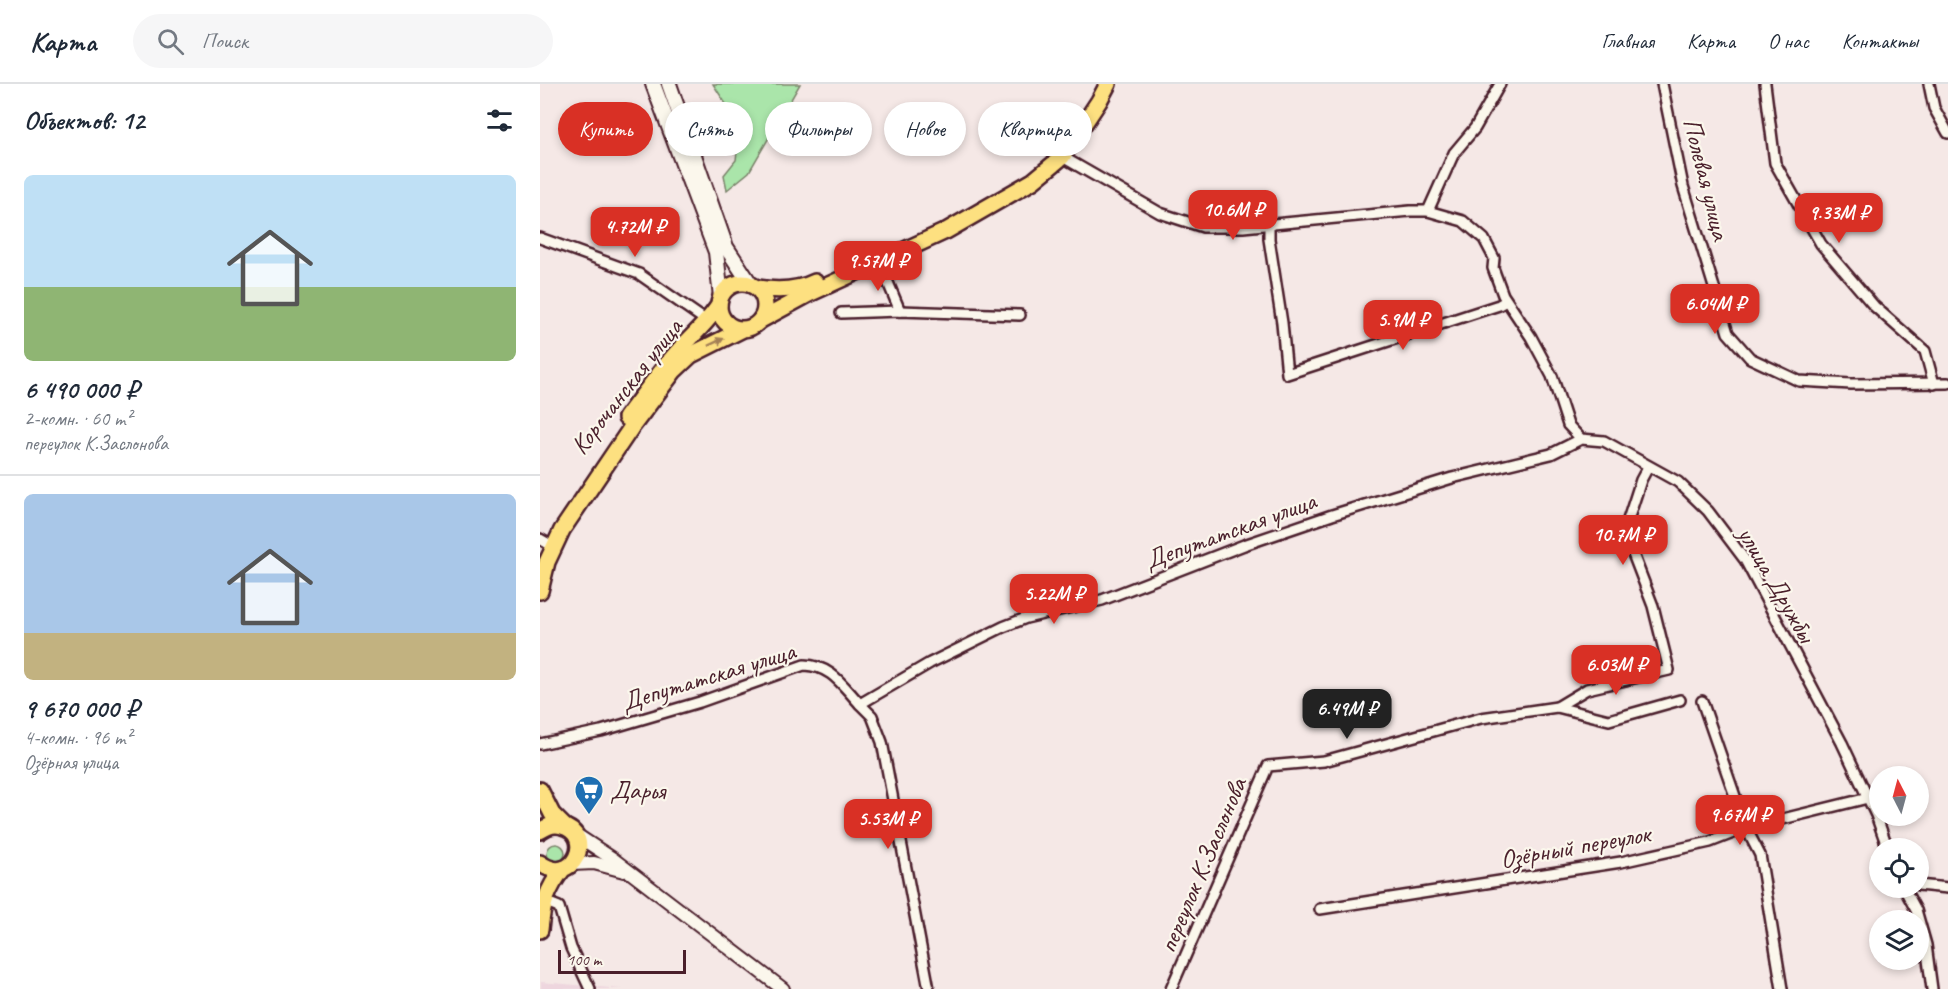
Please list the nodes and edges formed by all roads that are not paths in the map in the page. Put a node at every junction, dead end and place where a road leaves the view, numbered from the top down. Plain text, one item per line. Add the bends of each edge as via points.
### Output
1 (653, 84) edge
2 (669, 84) edge
3 (1098, 84) edge
4 (1108, 84) edge
5 (1500, 84) edge
6 (1662, 84) edge
7 (1765, 84) edge
8 (1929, 84) edge
9 (1090, 102) edge
10 (1092, 110) edge
11 (1948, 133) edge
12 (1055, 156) edge
13 (1056, 156) edge
14 (1061, 156) edge
15 (1428, 211) junction
16 (1269, 225) junction
17 (540, 238) edge
18 (879, 261) junction
19 (754, 287) junction
20 (720, 301) junction
21 (1506, 301) junction
22 (900, 311) junction
23 (841, 313) dead end
24 (1020, 315) dead end
25 (761, 320) junction
26 (708, 322) junction
27 (741, 330) junction
28 (1948, 383) edge
29 (1934, 384) junction
30 (1581, 439) junction
31 (1648, 467) junction
32 (544, 541) edge
33 (540, 562) edge
34 (540, 591) edge
35 (1680, 700) dead end
36 (1702, 701) dead end
37 (860, 704) junction
38 (1557, 706) junction
39 (540, 744) edge
40 (540, 790) edge
41 (1868, 798) junction
42 (1746, 828) junction
43 (569, 830) junction
44 (540, 831) edge
45 (1884, 838) edge
46 (540, 863) edge
47 (567, 867) junction
48 (630, 874) junction
49 (1929, 886) edge
50 (1948, 888) edge
51 (1909, 898) edge
52 (544, 901) junction
53 (1320, 909) dead end
54 (540, 930) edge
55 (590, 989) edge
56 (783, 989) edge
57 (929, 989) edge
58 (1171, 989) edge
59 (1782, 989) edge
60 (1932, 989) edge

1 - 20 main road via 716,252
2 - 19 main road via 726,247
3 - 9 main road
4 - 10 main road
5 - 15 street via 1475,128 1454,153
6 - 29 street, Полевая улица via 1683,186 1728,333 1750,358 1799,381
7 - 29 street via 1776,163 1821,244 1874,306 1925,351
8 - 11 street via 1934,108
12 - 19 main road via 932,229 805,287
13 - 18 main road via 1034,181 946,231
14 - 16 street via 1160,213 1203,227
15 - 16 street
15 - 21 street via 1463,221 1484,239 1494,258 1493,268
16 - 21 street via 1287,374
17 - 26 street via 639,274
18 - 22 street
18 - 25 main road
19 - 20 main road via 736,284 724,291
19 - 25 main road via 765,307
20 - 26 main road, Корочанская улица
20 - 27 main road via 722,319
21 - 30 street via 1552,376 1568,425
22 - 23 street
22 - 24 street
25 - 27 main road
26 - 32 main road, Корочанская улица via 672,357 622,423
34 -> 27 main road, Корочанская улица via 547,562 562,530 674,371 691,355
28 - 29 street, Полевая улица
30 - 31 street, улица Дружбы via 1604,441
30 - 37 street, Депутатская улица via 1551,454 1452,478 1332,515 1102,600 1026,618 930,663
31 - 38 street, переулок К.Заслонова via 1628,520 1628,541 1653,606 1669,670 1587,689
31 - 41 street, улица Дружбы via 1678,482 1708,511 1745,560
32 - 33 main road, Корочанская улица
35 - 38 street, переулок К.Заслонова via 1609,720
36 - 42 street
37 - 39 street, Депутатская улица via 832,673 804,665 700,702
37 - 57 street via 872,716 882,742
38 - 58 street, переулок К.Заслонова via 1481,718 1324,761 1268,766
40 - 43 main road via 552,814
41 - 42 street, Озёрный переулок
41 - 45 street, улица Дружбы
42 - 53 street, Озёрный переулок via 1710,842 1621,862
42 - 59 street via 1760,855
43 - 44 main road via 553,825
43 - 47 main road via 579,849
43 - 48 street
46 - 47 main road via 552,870
47 - 48 street via 594,863
47 - 52 main road
48 - 56 street
49 - 50 street
51 - 60 street via 1926,945
52 - 54 main road
52 - 55 street via 560,908 571,948

